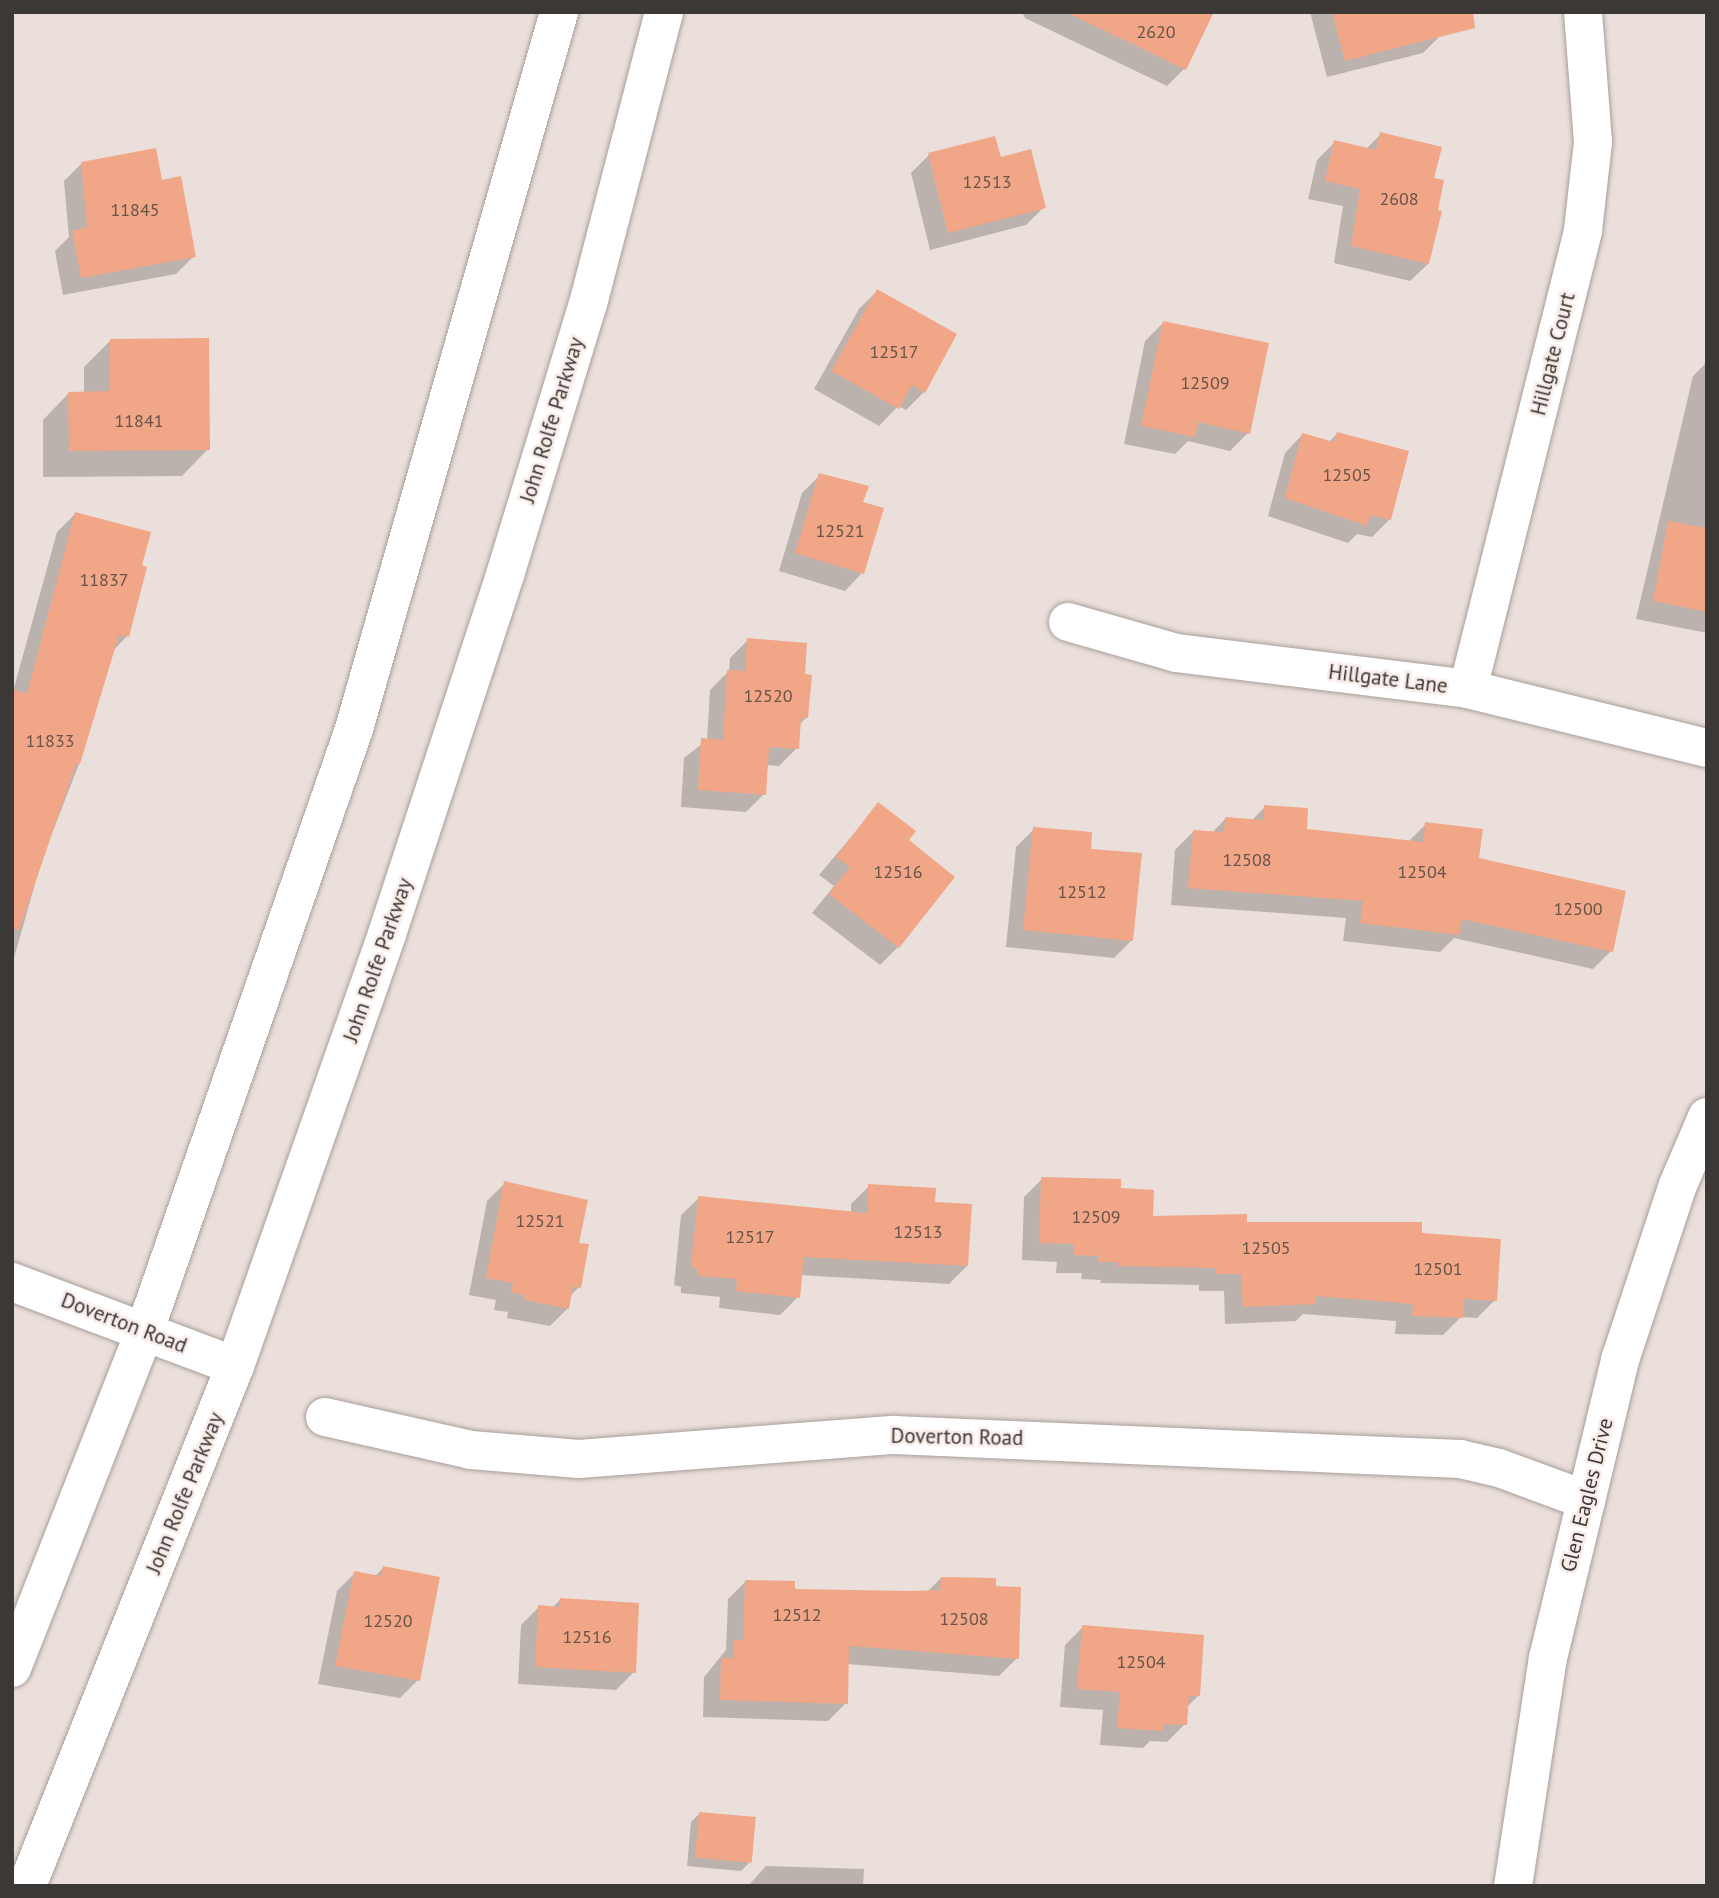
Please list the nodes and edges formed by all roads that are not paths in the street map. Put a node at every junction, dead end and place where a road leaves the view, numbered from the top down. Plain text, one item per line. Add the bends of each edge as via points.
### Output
1 (559, 12) edge
2 (664, 12) edge
3 (1583, 12) edge
4 (1068, 622) dead end
5 (1468, 689) junction
6 (1707, 748) edge
7 (1707, 1116) edge
8 (12, 1282) edge
9 (145, 1330) junction
10 (235, 1366) junction
11 (325, 1417) dead end
12 (1586, 1500) junction
13 (12, 1668) edge
14 (27, 1886) edge
15 (1513, 1886) edge

1 - 9 main road via 354,729
2 - 10 main road, John Rolfe Parkway via 587,304 505,575 365,999
3 - 5 main road, Hillgate Court via 1593,142 1583,230
4 - 5 main road, Hillgate Lane via 1176,653
5 - 6 main road, Hillgate Lane
7 - 12 main road, Glen Eagles Drive via 1678,1185 1620,1360
8 - 9 main road, Doverton Road
9 - 10 main road, Doverton Road
9 - 13 main road
10 - 14 main road, John Rolfe Parkway
11 - 12 main road, Doverton Road via 471,1450 579,1458 894,1435 1461,1460 1499,1468
12 - 15 main road, Glen Eagles Drive via 1548,1658

